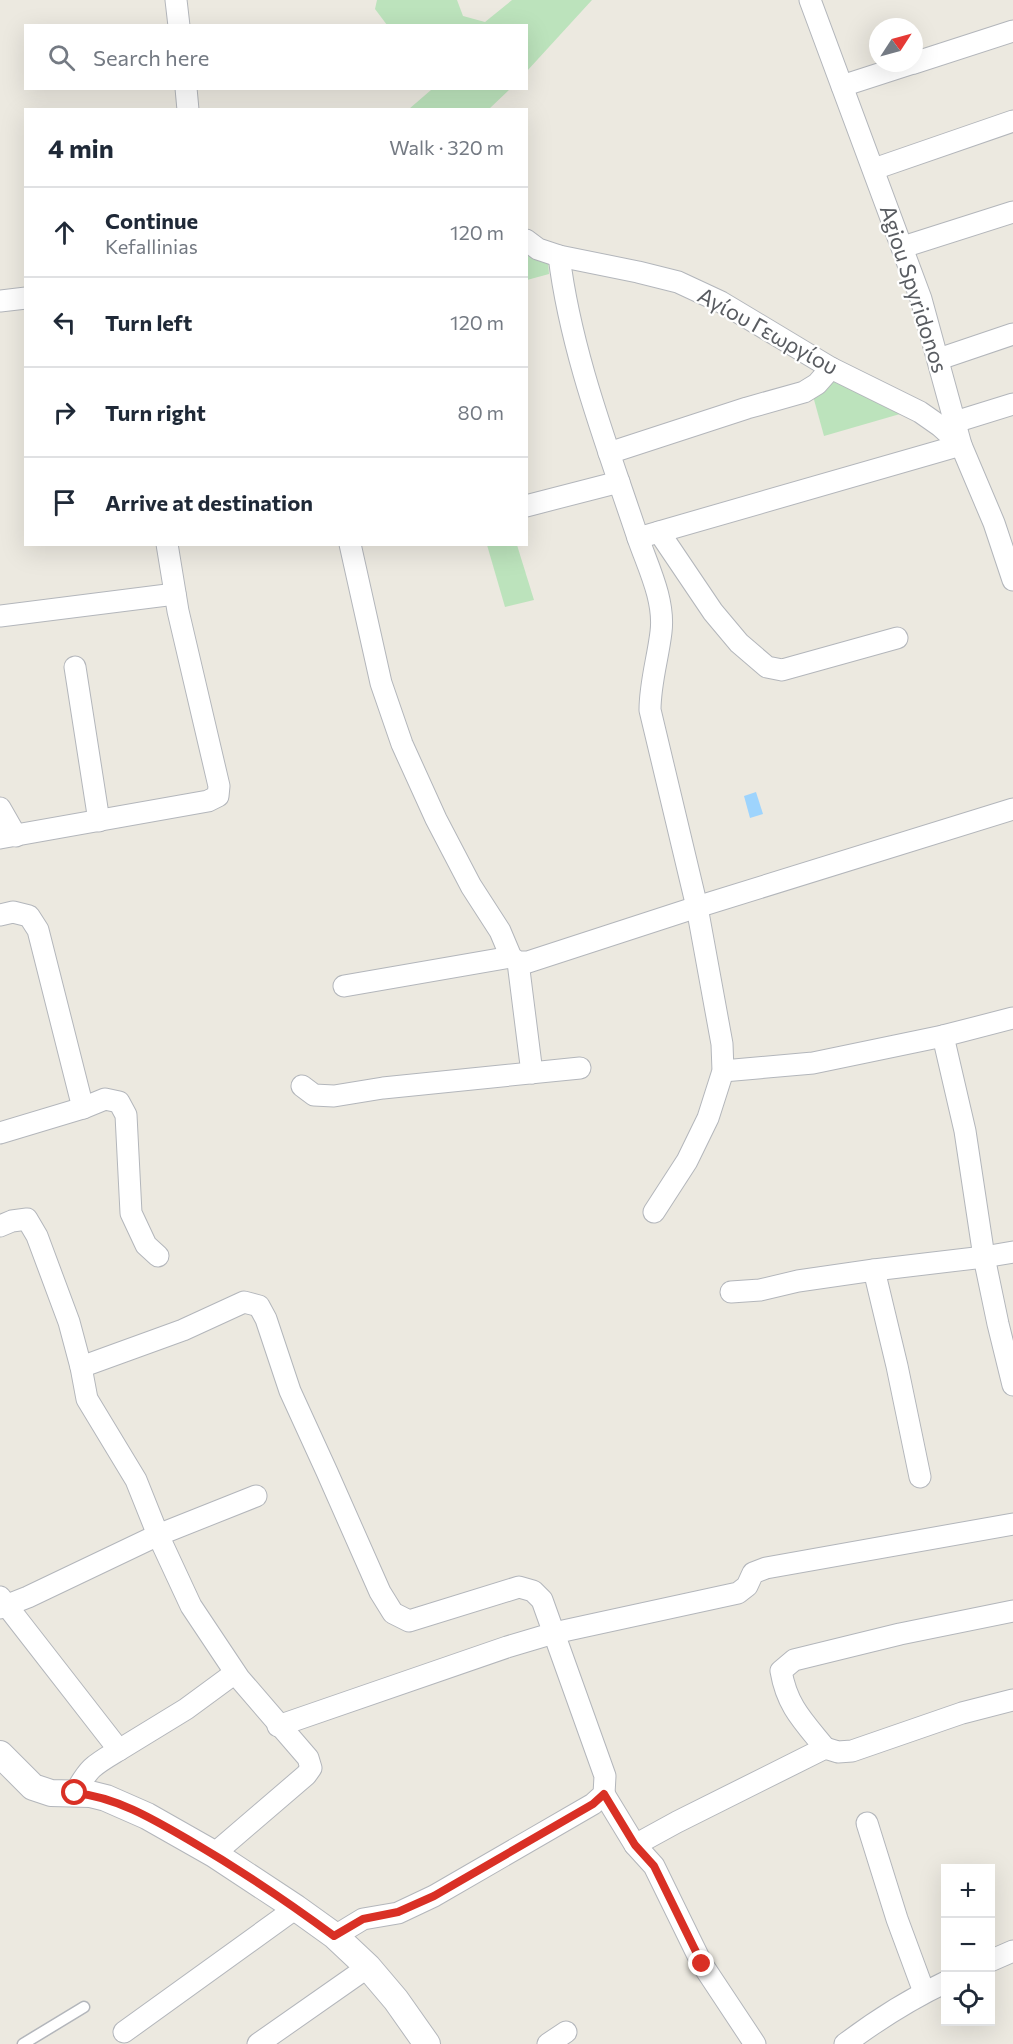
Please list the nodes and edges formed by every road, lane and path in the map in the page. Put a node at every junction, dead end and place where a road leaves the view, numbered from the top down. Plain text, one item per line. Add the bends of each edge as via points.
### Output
1 (176, 0) edge
2 (813, 1) edge
3 (179, 24) edge
4 (1013, 30) edge
5 (923, 60) edge
6 (886, 72) edge
7 (842, 86) junction
8 (186, 90) edge
9 (188, 108) edge
10 (1013, 121) edge
11 (874, 169) junction
12 (1013, 212) edge
13 (528, 242) edge
14 (903, 248) junction
15 (558, 256) junction
16 (24, 298) edge
17 (0, 301) edge
18 (1013, 334) edge
19 (939, 358) junction
20 (831, 368) junction
21 (1013, 404) edge
22 (920, 411) junction
23 (952, 413) junction
24 (961, 445) junction
25 (609, 453) junction
26 (619, 482) junction
27 (528, 505) edge
28 (1004, 520) edge
29 (659, 532) junction
30 (638, 538) junction
31 (167, 546) edge
32 (350, 546) edge
33 (1013, 580) edge
34 (175, 594) junction
35 (0, 616) edge
36 (897, 638) dead end
37 (75, 667) dead end
38 (0, 808) edge
39 (1013, 809) edge
40 (99, 821) junction
41 (8, 837) edge
42 (697, 907) junction
43 (0, 915) edge
44 (515, 959) junction
45 (344, 986) dead end
46 (1013, 1018) edge
47 (943, 1036) junction
48 (580, 1068) dead end
49 (723, 1071) junction
50 (532, 1073) junction
51 (302, 1086) dead end
52 (83, 1108) junction
53 (0, 1133) edge
54 (654, 1212) dead end
55 (0, 1226) edge
56 (1013, 1252) edge
57 (158, 1256) dead end
58 (984, 1257) junction
59 (874, 1270) junction
60 (731, 1292) dead end
61 (81, 1367) junction
62 (1013, 1385) edge
63 (920, 1477) dead end
64 (256, 1496) dead end
65 (1013, 1524) edge
66 (158, 1535) junction
67 (2, 1604) edge
68 (1013, 1611) edge
69 (554, 1633) junction
70 (236, 1673) junction
71 (1013, 1700) edge
72 (278, 1726) junction
73 (825, 1748) junction
74 (119, 1750) junction
75 (0, 1754) edge
76 (75, 1793) junction
77 (604, 1794) junction
78 (867, 1823) dead end
79 (635, 1845) junction
80 (214, 1854) junction
81 (296, 1908) junction
82 (334, 1936) junction
83 (1013, 1951) edge
84 (995, 1959) edge
85 (368, 1967) junction
86 (941, 1984) edge
87 (924, 1992) junction
88 (84, 2007) dead end
89 (124, 2032) dead end
90 (567, 2032) dead end
91 (23, 2044) edge
92 (258, 2044) edge
93 (427, 2044) edge
94 (548, 2044) edge
95 (755, 2044) edge
96 (845, 2044) edge

1 - 3 street
2 - 7 street, Agiou Spyridonos
4 - 5 street
6 - 7 street
7 - 11 street, Agiou Spyridonos
8 - 9 street
10 - 11 street
11 - 14 street, Agiou Spyridonos
12 - 14 street
13 - 15 street, Αγίου Γεωργίου
14 - 19 street, Agiou Spyridonos
15 - 20 street, Αγίου Γεωργίου via 678,282 721,302
15 - 25 street via 574,339
16 - 17 street
18 - 19 street
19 - 23 street, Agiou Spyridonos
20 - 22 street, Αγίου Γεωργίου
20 - 25 street via 804,392
21 - 23 street
22 - 23 street
22 - 24 street, Αγίου Γεωργίου
23 - 24 street, Agiou Spyridonos
24 - 28 street, Agiou Spyridonos
24 - 29 street
25 - 26 street
26 - 27 street
26 - 30 street
28 - 33 street, Agiou Spyridonos
29 - 30 street
29 - 36 street via 713,612 739,643 767,667 782,670
30 - 42 street via 661,609 662,630 651,710
31 - 34 street
32 - 44 street via 381,683 402,744 471,886
34 - 35 street
34 - 40 street via 219,786 218,796
37 - 40 street
38 - 41 street
39 - 42 street
40 - 41 street
42 - 44 street via 528,962
42 - 49 street via 722,1044
43 - 52 street via 13,912 29,916 38,930
44 - 45 street
44 - 50 street
46 - 47 street
47 - 49 street via 813,1063
47 - 58 street via 965,1131
48 - 50 street
49 - 54 street via 708,1118 687,1161
50 - 51 street via 334,1096 314,1095
52 - 53 street
52 - 57 street via 105,1099 119,1101 126,1115 131,1212 146,1245
55 - 61 street via 27,1219 37,1236
56 - 58 street
58 - 59 street
58 - 62 street
59 - 60 street
59 - 63 street
61 - 66 street via 87,1399 136,1480
61 - 69 street via 183,1330 244,1302 259,1306 290,1391 393,1613 409,1621 519,1587 533,1591 542,1600
64 - 66 street
65 - 69 street via 765,1568 753,1574 738,1593
66 - 67 street
66 - 70 street via 191,1606
67 - 74 street
68 - 73 street via 794,1660 781,1671 784,1689 793,1709
69 - 72 street
69 - 77 street via 604,1776
70 - 72 street
70 - 74 street
71 - 73 street via 962,1713 852,1751
72 - 80 street via 308,1758 311,1768
73 - 79 street
74 - 76 street via 86,1773
75 - 76 street via 33,1787 51,1793
76 - 80 street via 106,1798
77 - 79 street
77 - 82 street via 434,1896 398,1912 363,1919
78 - 87 street
79 - 95 street via 654,1866 702,1964
80 - 81 street
81 - 82 street
81 - 89 street
82 - 85 street
83 - 84 street
85 - 92 street
85 - 93 street
86 - 87 street
87 - 96 street
88 - 91 lane
90 - 94 street

